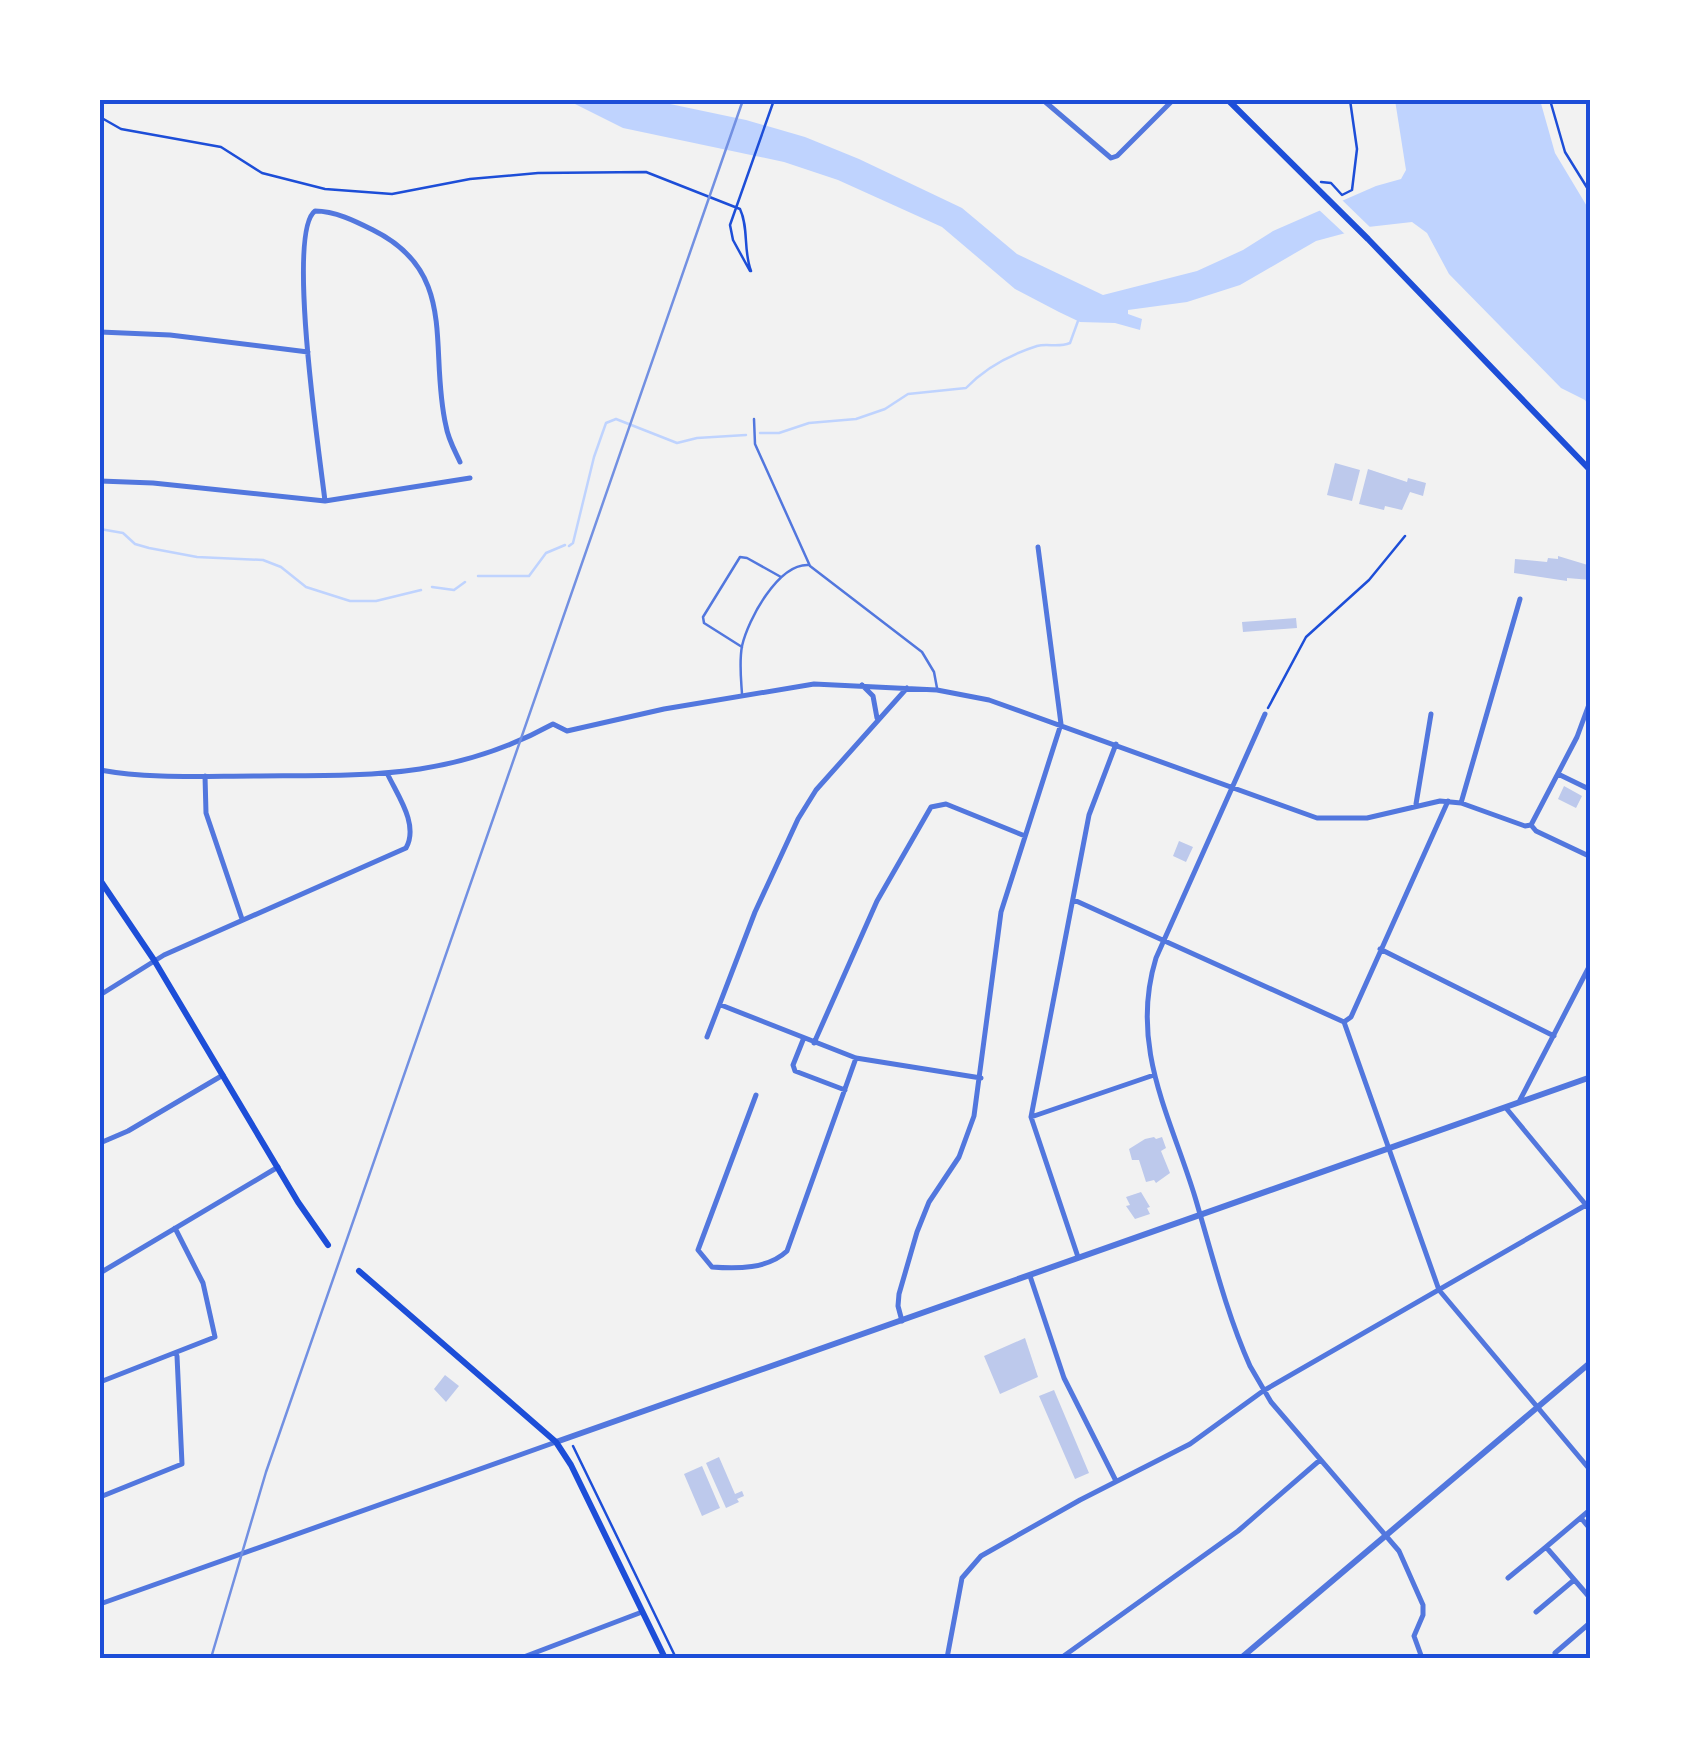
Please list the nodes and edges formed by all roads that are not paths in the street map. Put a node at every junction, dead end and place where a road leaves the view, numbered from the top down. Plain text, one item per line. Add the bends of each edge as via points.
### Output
1 (1043, 100) edge
2 (1174, 100) edge
3 (1228, 100) edge
4 (100, 332) edge
5 (308, 352) junction
6 (754, 419) dead end
7 (460, 462) dead end
8 (1591, 471) edge
9 (470, 478) dead end
10 (100, 481) edge
11 (325, 501) junction
12 (1038, 547) dead end
13 (810, 566) junction
14 (781, 577) junction
15 (1520, 599) dead end
16 (742, 647) junction
17 (859, 684) junction
18 (907, 688) junction
19 (937, 690) junction
20 (742, 694) junction
21 (1591, 699) edge
22 (1265, 714) road end
23 (1431, 714) dead end
24 (877, 720) junction
25 (1061, 724) junction
26 (1116, 744) junction
27 (100, 770) edge
28 (1558, 774) junction
29 (388, 775) junction
30 (205, 776) junction
31 (1230, 786) junction
32 (1591, 790) edge
33 (1448, 801) junction
34 (1416, 804) junction
35 (1461, 804) junction
36 (1531, 824) junction
37 (1024, 836) junction
38 (1591, 857) edge
39 (100, 880) edge
40 (1074, 900) junction
41 (242, 919) junction
42 (1163, 939) junction
43 (1380, 949) junction
44 (154, 960) junction
45 (1591, 963) edge
46 (100, 995) edge
47 (720, 1005) junction
48 (1344, 1022) junction
49 (1554, 1036) junction
50 (708, 1037) dead end
51 (804, 1039) junction
52 (814, 1043) junction
53 (856, 1058) junction
54 (1154, 1074) junction
55 (223, 1075) junction
56 (981, 1078) junction
57 (1591, 1078) edge
58 (845, 1090) junction
59 (756, 1096) dead end
60 (1518, 1103) junction
61 (1506, 1108) junction
62 (1031, 1117) junction
63 (100, 1143) edge
64 (1389, 1148) junction
65 (278, 1167) junction
66 (1589, 1208) edge
67 (1200, 1216) junction
68 (176, 1228) junction
69 (328, 1244) dead end
70 (1078, 1259) junction
71 (359, 1271) dead end
72 (100, 1273) edge
73 (1030, 1276) junction
74 (1439, 1290) junction
75 (902, 1321) junction
76 (177, 1355) junction
77 (1591, 1362) edge
78 (100, 1382) edge
79 (1262, 1390) junction
80 (1538, 1407) junction
81 (556, 1442) junction
82 (1320, 1460) junction
83 (1591, 1472) edge
84 (1116, 1481) junction
85 (100, 1497) edge
86 (1591, 1509) edge
87 (1581, 1518) junction
88 (1591, 1530) edge
89 (1387, 1535) junction
90 (1546, 1547) junction
91 (1508, 1578) dead end
92 (1574, 1580) junction
93 (1591, 1599) edge
94 (100, 1604) edge
95 (642, 1612) junction
96 (1536, 1612) dead end
97 (1591, 1622) edge
98 (1555, 1653) dead end
99 (521, 1658) edge
100 (665, 1658) edge
101 (947, 1658) edge
102 (1061, 1658) edge
103 (1240, 1658) edge
104 (1422, 1658) edge

1 - 2 street via 1113,158
3 - 8 main road
4 - 5 street
5 - 7 street via 303,240 314,211 382,234 421,269 435,310 445,423
5 - 11 street
6 - 13 lane via 756,444
9 - 11 street
10 - 11 street
12 - 25 street
13 - 14 lane
13 - 19 lane via 922,652
14 - 16 lane
14 - 16 lane via 740,557 703,616
15 - 35 street
16 - 20 lane
17 - 18 street
17 - 20 street
17 - 24 street via 873,696
18 - 19 street
18 - 24 street
19 - 25 street
20 - 29 street via 567,730 553,724 466,762
21 - 28 street
22 - 31 street
23 - 34 street
24 - 47 street via 798,818
25 - 26 street
25 - 37 street
26 - 31 street
26 - 40 street via 1089,815
27 - 30 street
28 - 32 street
28 - 36 street
29 - 30 street
29 - 41 street via 410,826 406,848
30 - 41 street via 206,813
31 - 34 street via 1326,820 1367,818
31 - 42 street
33 - 34 street
33 - 35 street
33 - 43 street
35 - 36 street
36 - 38 street
37 - 52 street via 946,804 931,807 877,901
37 - 56 street via 996,937
39 - 44 main road
40 - 42 street
40 - 62 street
41 - 44 street
42 - 48 street
42 - 54 street via 1145,1010
43 - 48 street
43 - 49 street
44 - 46 street
44 - 55 main road
45 - 49 street
47 - 50 street
47 - 51 street
48 - 64 street
49 - 60 street
51 - 52 street
51 - 58 street via 795,1071
52 - 53 street
53 - 56 street
53 - 58 street
54 - 62 street
54 - 67 street
55 - 63 street
55 - 65 main road
56 - 75 street via 964,1146 917,1232 899,1294
57 - 60 street
58 - 59 street via 785,1254 744,1268 712,1266 698,1250
60 - 61 street
61 - 64 street
61 - 66 street
62 - 70 street
64 - 67 street
64 - 74 street
65 - 68 street
65 - 69 main road
66 - 74 street
67 - 70 street
67 - 79 street
68 - 72 street
68 - 76 street via 198,1268 216,1332 212,1341
70 - 73 street
71 - 81 main road
73 - 75 street
73 - 84 street via 1064,1378
74 - 79 street
74 - 80 street
75 - 81 street
76 - 78 street
76 - 85 street via 182,1464
77 - 80 street
79 - 82 street
79 - 84 street via 1196,1440
80 - 83 street
80 - 89 street
81 - 94 street
81 - 95 main road
82 - 89 street
82 - 102 street via 1238,1532
84 - 101 street via 972,1564 958,1593
86 - 87 street
87 - 88 street
87 - 90 street
89 - 103 street
89 - 104 street via 1422,1601 1414,1636
90 - 91 street
90 - 92 street
92 - 93 street
92 - 96 street
95 - 99 street
95 - 100 main road
97 - 98 street

